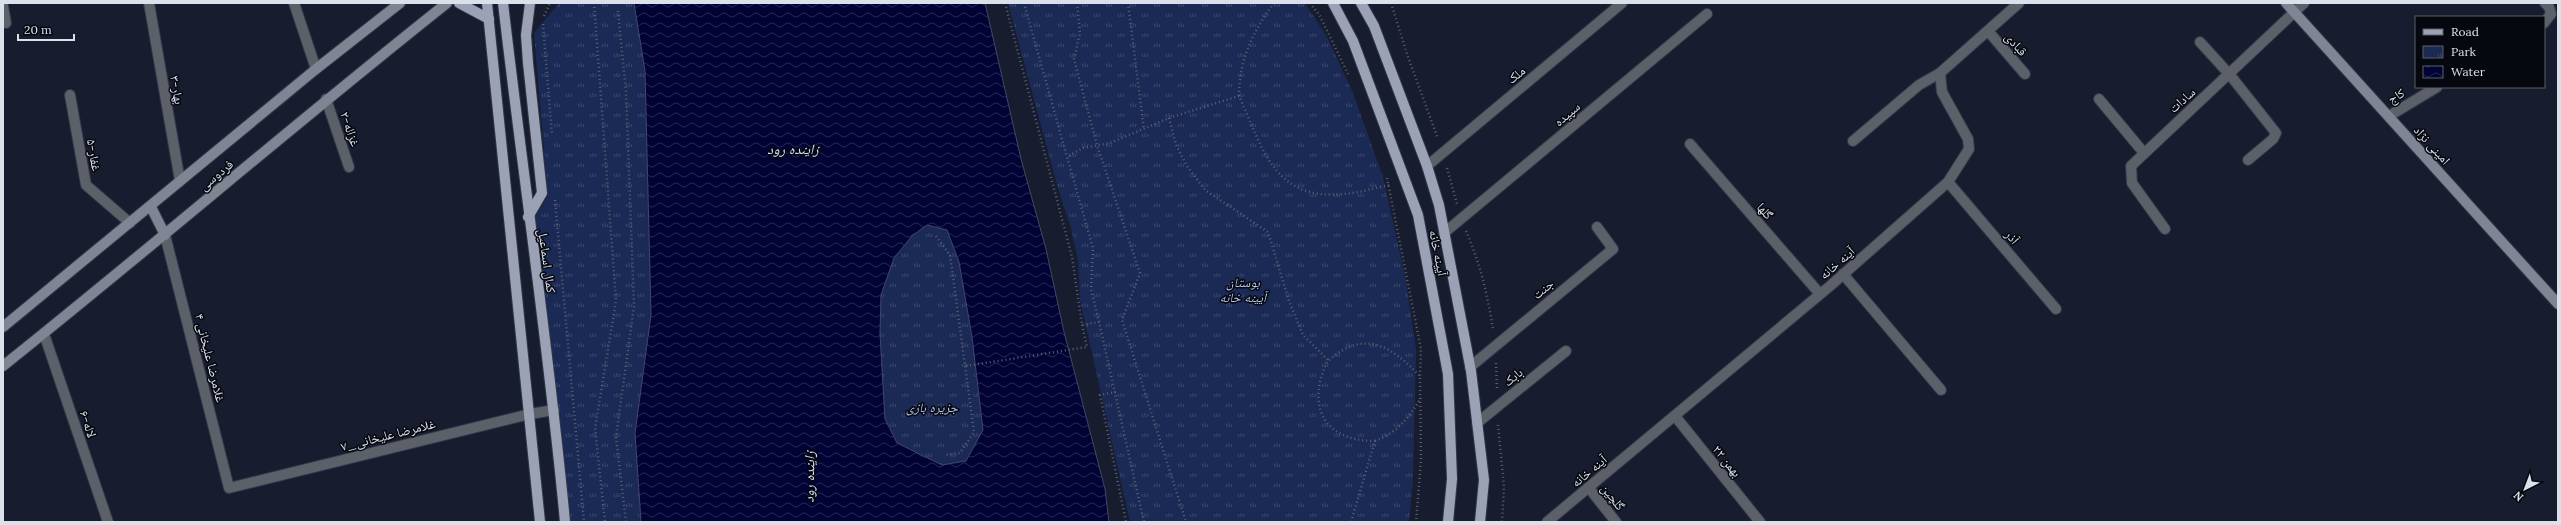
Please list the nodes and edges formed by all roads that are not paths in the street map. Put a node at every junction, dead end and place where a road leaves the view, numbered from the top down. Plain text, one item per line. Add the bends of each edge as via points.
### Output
1 (149, 3) edge
2 (294, 3) edge
3 (400, 3) edge
4 (446, 3) edge
5 (459, 3) edge
6 (487, 3) edge
7 (503, 3) edge
8 (530, 3) edge
9 (1332, 3) edge
10 (1361, 3) edge
11 (1622, 3) edge
12 (2019, 3) edge
13 (2286, 3) edge
14 (2304, 3) edge
15 (2545, 3) edge
16 (3, 6) edge
17 (1367, 8) edge
18 (2295, 12) junction
19 (1707, 14) dead end
20 (489, 19) junction
21 (2545, 22) edge
22 (6, 23) dead end
23 (1988, 31) junction
24 (2200, 42) dead end
25 (316, 69) junction
26 (1940, 73) junction
27 (2026, 74) dead end
28 (2230, 75) junction
29 (2435, 88) edge
30 (70, 95) dead end
31 (326, 99) junction
32 (2099, 99) dead end
33 (2389, 116) junction
34 (1853, 141) dead end
35 (1690, 144) dead end
36 (2144, 153) junction
37 (2248, 160) dead end
38 (349, 166) dead end
39 (1427, 166) junction
40 (180, 181) junction
41 (1948, 182) junction
42 (151, 207) junction
43 (528, 217) junction
44 (130, 223) junction
45 (1597, 227) dead end
46 (2165, 228) dead end
47 (1444, 233) junction
48 (165, 235) junction
49 (1843, 274) junction
50 (1820, 294) junction
51 (2558, 304) edge
52 (2056, 309) dead end
53 (3, 327) edge
54 (44, 334) junction
55 (1566, 351) dead end
56 (3, 366) edge
57 (1470, 367) junction
58 (1941, 390) dead end
59 (554, 410) junction
60 (530, 414) junction
61 (1675, 416) junction
62 (1477, 423) junction
63 (229, 488) joint
64 (1589, 488) junction
65 (108, 522) edge
66 (540, 522) edge
67 (565, 522) edge
68 (1448, 522) edge
69 (1480, 522) edge
70 (1547, 522) edge
71 (1616, 522) edge
72 (1760, 522) edge

1 - 40 street, ۳-بهار
2 - 25 street
3 - 25 main road, فردوسی
4 - 31 main road, فردوسی
5 - 20 main road
6 - 20 main road
7 - 43 main road, کمال اسماعیل
8 - 43 main road via 526,35 542,193
9 - 68 main road, آیینه خانه via 1353,40 1418,216 1448,374 1452,480
10 - 17 main road, آیینه خانه
11 - 39 street, ملک
12 - 23 street
13 - 18 main road, امینی نژاد
14 - 18 street, سادات
15 - 21 street via 2551,14
16 - 22 street
17 - 39 main road, آیینه خانه
18 - 28 street, سادات
18 - 33 main road, امینی نژاد
19 - 47 street, سپیده
20 - 60 main road
23 - 26 street
23 - 27 street, قبادی
24 - 28 street
25 - 40 main road, فردوسی
26 - 34 street via 1919,84
26 - 41 street, آینه خانه via 1942,92 1968,139 1969,149
28 - 36 street, سادات
28 - 37 street via 2276,133
29 - 33 street, کاج
30 - 44 street, ۵-غفار via 86,185
31 - 38 street, ۲-غزاله
31 - 48 main road, فردوسی
32 - 36 street
33 - 51 main road, امینی نژاد
35 - 50 street, گلها
36 - 46 street, سادات via 2132,166 2132,183
39 - 47 main road, آیینه خانه
40 - 42 main road, فردوسی
41 - 49 street, آینه خانه
41 - 52 street, آذر
42 - 44 main road, فردوسی
42 - 48 main road
43 - 59 main road, کمال اسماعیل
44 - 53 main road, فردوسی
45 - 57 street, جنت via 1613,249
47 - 57 main road, آیینه خانه
48 - 54 main road, فردوسی
48 - 63 street, ۴ غلامرضا علیخانی
49 - 50 street, آینه خانه
49 - 58 street
50 - 61 street, آینه خانه
54 - 56 main road, فردوسی
54 - 65 street, ۶-لاله
55 - 62 street, بابک
57 - 62 main road, آیینه خانه
59 - 60 street, ۷_غلامرضا علیخانی
59 - 67 main road, کمال اسماعیل
60 - 63 street, ۷_غلامرضا علیخانی
60 - 66 main road
61 - 64 street, آینه خانه
61 - 72 street, ۲۲ بهمن
62 - 69 main road, آیینه خانه via 1484,480
64 - 70 street, آینه خانه
64 - 71 street, گلچین

